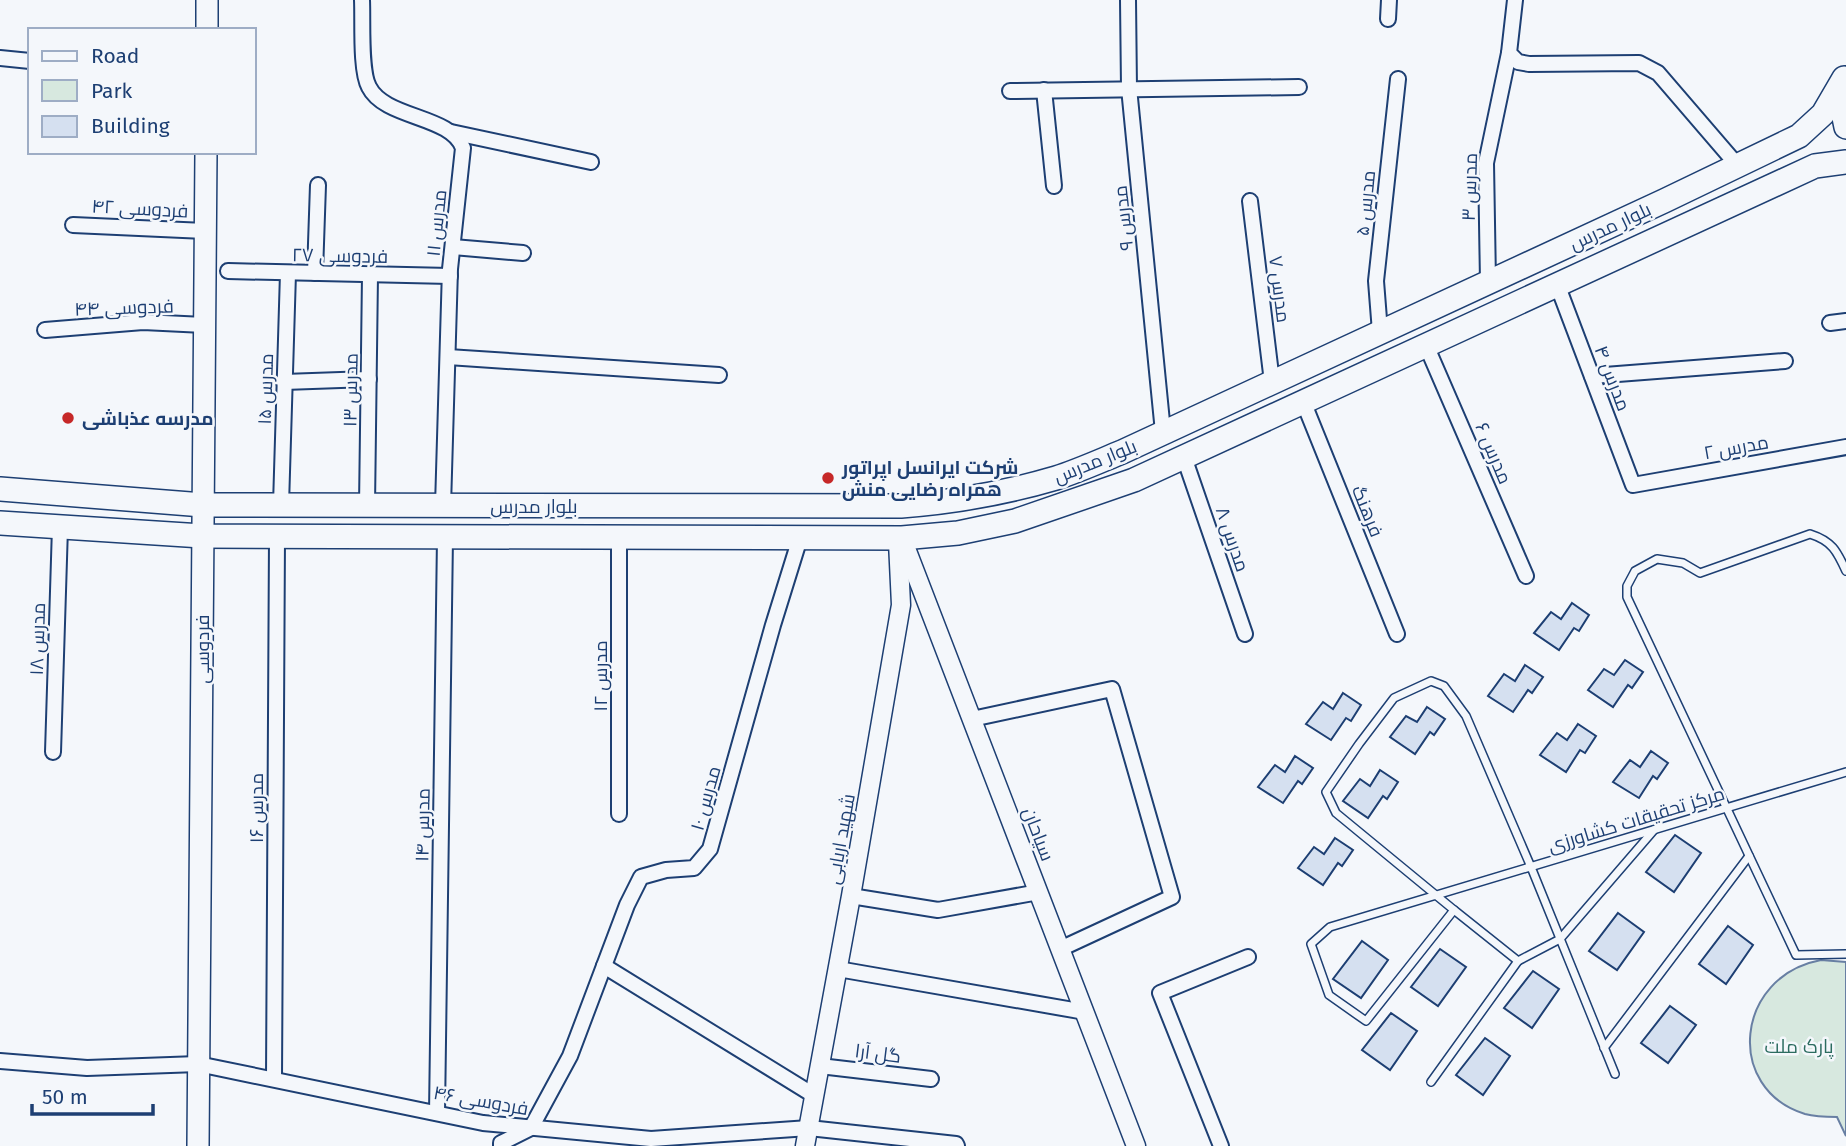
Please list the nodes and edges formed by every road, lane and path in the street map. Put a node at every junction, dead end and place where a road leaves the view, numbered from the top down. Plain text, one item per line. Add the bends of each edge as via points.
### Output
1 (207, 0) edge
2 (362, 0) edge
3 (1128, 0) edge
4 (1390, 0) edge
5 (1515, 0) edge
6 (1388, 19) dead end
7 (206, 28) edge
8 (1510, 53) junction
9 (0, 58) edge
10 (28, 61) edge
11 (1845, 75) edge
12 (1398, 79) dead end
13 (1300, 87) dead end
14 (1129, 88) junction
15 (1044, 90) junction
16 (1010, 91) dead end
17 (1846, 127) edge
18 (449, 132) junction
19 (206, 154) edge
20 (591, 162) dead end
21 (1846, 162) edge
22 (1738, 166) junction
23 (317, 185) dead end
24 (1054, 186) dead end
25 (1250, 201) dead end
26 (1657, 204) junction
27 (73, 225) dead end
28 (205, 230) junction
29 (1670, 233) junction
30 (453, 247) junction
31 (523, 253) dead end
32 (229, 271) dead end
33 (288, 273) junction
34 (315, 274) junction
35 (370, 275) junction
36 (450, 276) junction
37 (1488, 282) junction
38 (1557, 284) junction
39 (1846, 321) edge
40 (1830, 323) dead end
41 (204, 325) junction
42 (45, 330) dead end
43 (1380, 332) junction
44 (1426, 345) junction
45 (448, 357) junction
46 (1784, 361) dead end
47 (719, 375) dead end
48 (1592, 376) junction
49 (369, 379) junction
50 (284, 382) junction
51 (1272, 382) junction
52 (1303, 401) junction
53 (1163, 432) junction
54 (1846, 447) edge
55 (1184, 457) junction
56 (1633, 485) joint
57 (0, 489) edge
58 (203, 505) junction
59 (281, 505) junction
60 (367, 506) junction
61 (443, 506) junction
62 (0, 523) edge
63 (60, 527) junction
64 (202, 536) junction
65 (277, 537) junction
66 (444, 537) junction
67 (620, 537) junction
68 (800, 538) junction
69 (900, 538) junction
70 (1846, 572) edge
71 (1526, 576) dead end
72 (920, 585) junction
73 (900, 588) junction
74 (1245, 634) dead end
75 (1397, 634) dead end
76 (972, 719) junction
77 (52, 752) dead end
78 (1846, 772) edge
79 (1725, 808) junction
80 (619, 814) dead end
81 (1654, 830) junction
82 (1749, 856) junction
83 (1531, 867) junction
84 (1039, 892) junction
85 (851, 896) junction
86 (1435, 896) junction
87 (1454, 910) junction
88 (1560, 939) junction
89 (1060, 949) junction
90 (1846, 954) edge
91 (1248, 957) dead end
92 (1518, 961) junction
93 (604, 966) junction
94 (838, 970) junction
95 (1085, 1012) junction
96 (1604, 1048) junction
97 (0, 1061) edge
98 (198, 1064) junction
99 (820, 1066) junction
100 (1615, 1074) dead end
101 (274, 1079) junction
102 (931, 1079) dead end
103 (1431, 1082) dead end
104 (814, 1096) junction
105 (437, 1113) junction
106 (531, 1128) junction
107 (809, 1128) junction
108 (651, 1143) edge
109 (198, 1146) edge
110 (501, 1146) edge
111 (805, 1146) edge
112 (957, 1146) edge
113 (1136, 1146) edge
114 (1221, 1146) edge

1 - 7 main road
2 - 18 street via 370,89 388,104
3 - 14 street, مدرس ۹
4 - 6 street
5 - 8 street, مدرس ۳
8 - 22 street via 1518,62 1529,64 1639,63 1658,74
8 - 37 street, مدرس ۳ via 1486,163
9 - 10 street
11 - 17 main road via 1841,103
11 - 22 main road, بلوار مدرس via 1823,114 1799,136
12 - 43 street, مدرس ۵ via 1376,281
13 - 14 street
14 - 15 street
14 - 53 street, مدرس ۹
15 - 16 street
15 - 24 street
18 - 20 street
18 - 30 street, مدرس ۱۱ via 463,148
19 - 28 main road, فردوسی
21 - 29 main road, بلوار مدرس via 1815,166
22 - 26 main road, بلوار مدرس
23 - 34 street
25 - 51 street, مدرس ۷
26 - 29 main road
26 - 37 main road, بلوار مدرس
27 - 28 street, فردوسی ۴۲
28 - 41 main road, فردوسی
29 - 38 main road, بلوار مدرس
30 - 31 street
30 - 36 street, مدرس ۱۱
32 - 33 street, فردوسی ۲۷
33 - 34 street, فردوسی ۲۷
33 - 50 street, مدرس ۱۵
34 - 35 street, فردوسی ۲۷
35 - 36 street, فردوسی ۲۷
35 - 49 street, مدرس ۱۳
36 - 45 street, مدرس ۱۱
37 - 43 main road, بلوار مدرس
38 - 44 main road, بلوار مدرس
38 - 48 street, مدرس ۴
39 - 40 street
41 - 42 street, فردوسی ۴۴ via 143,322
41 - 58 main road, فردوسی
43 - 51 main road, بلوار مدرس
44 - 52 main road, بلوار مدرس
44 - 71 street, مدرس ۶
45 - 47 street
45 - 61 street, مدرس ۱۱
46 - 48 street
48 - 56 street, مدرس ۴
49 - 50 street
49 - 60 street, مدرس ۱۳
50 - 59 street, مدرس ۱۵
51 - 53 main road, بلوار مدرس
52 - 55 main road, بلوار مدرس
52 - 75 street, فرهنگ
53 - 61 main road, بلوار مدرس via 1058,477 953,502 901,506
54 - 56 street, مدرس ۲
55 - 69 main road, بلوار مدرس via 1134,480 1015,521 958,533
55 - 74 street, مدرس ۸
57 - 58 main road, بلوار مدرس
58 - 59 main road, بلوار مدرس
58 - 64 main road, فردوسی
59 - 60 main road, بلوار مدرس
60 - 61 main road, بلوار مدرس
62 - 63 main road, بلوار مدرس
63 - 64 main road, بلوار مدرس
63 - 77 street, مدرس ۱۸
64 - 65 main road, بلوار مدرس
64 - 98 main road, فردوسی
65 - 66 main road, بلوار مدرس
65 - 101 street, مدرس ۱۶
66 - 67 main road, بلوار مدرس
66 - 105 street, مدرس ۱۴
67 - 68 main road, بلوار مدرس
67 - 80 street, مدرس ۱۲
68 - 69 main road, بلوار مدرس
68 - 93 street, مدرس ۱۰ via 710,849 694,868 641,877
69 - 72 street, سیاحان
69 - 73 street, شهید اربابی
70 - 79 lane via 1826,539 1811,534 1700,573 1683,563 1657,559 1635,571 1627,586 1627,597
72 - 73 street
72 - 76 street, سیاحان
73 - 85 street, شهید اربابی via 901,605
76 - 84 street, سیاحان
76 - 89 street via 1112,689 1172,897
78 - 79 lane, مرکز تحقیقات کشاورزی
79 - 81 lane, مرکز تحقیقات کشاورزی
79 - 82 lane
81 - 83 lane, مرکز تحقیقات کشاورزی
81 - 88 lane
82 - 90 lane via 1796,955
82 - 96 lane
83 - 86 lane, مرکز تحقیقات کشاورزی
83 - 86 lane via 1466,716 1444,686 1431,681 1394,698 1326,792 1336,813
83 - 88 lane
84 - 85 street via 938,910
84 - 89 street, سیاحان
85 - 94 street, شهید اربابی
86 - 87 lane
86 - 87 lane, مرکز تحقیقات کشاورزی via 1330,928 1311,944 1329,995 1366,1021
87 - 92 lane
88 - 92 lane
88 - 96 lane
89 - 95 street, سیاحان
91 - 114 street via 1160,993
92 - 103 lane
93 - 104 street
93 - 106 street, مدرس ۱۰ via 570,1056
94 - 95 street
94 - 99 street, شهید اربابی
95 - 113 street, سیاحان
96 - 100 lane
97 - 98 street, فردوسی ۴۶ via 87,1068
98 - 101 street, فردوسی ۴۶
98 - 109 main road, فردوسی
99 - 102 street, گل آرا
99 - 104 street, شهید اربابی
101 - 105 street, فردوسی ۴۶
104 - 107 street, شهید اربابی
105 - 106 street, فردوسی ۴۶
106 - 108 street, فردوسی ۴۶
106 - 110 street
107 - 108 street, فردوسی ۴۶
107 - 111 street, شهید اربابی
107 - 112 street, فردوسی ۴۶

